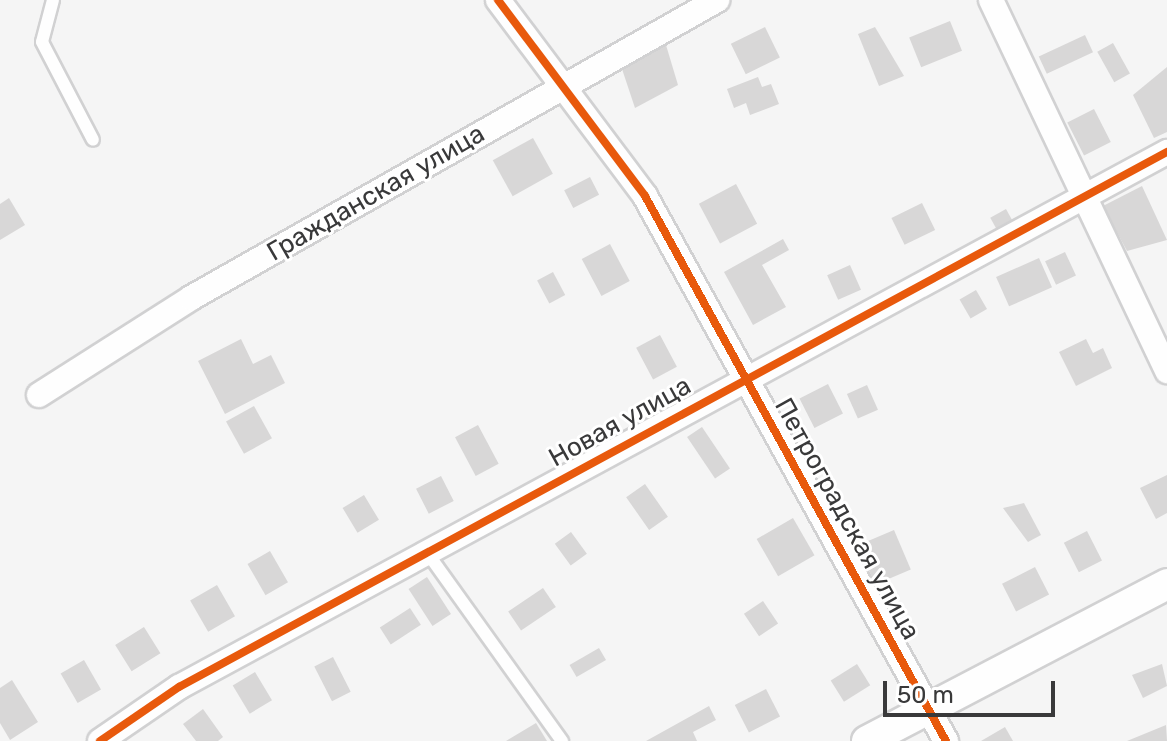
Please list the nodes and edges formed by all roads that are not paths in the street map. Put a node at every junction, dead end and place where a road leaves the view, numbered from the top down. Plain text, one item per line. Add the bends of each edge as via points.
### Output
1 (53, 0) edge
2 (498, 0) edge
3 (717, 0) edge
4 (991, 0) edge
5 (561, 89) junction
6 (93, 140) dead end
7 (1167, 152) edge
8 (1083, 196) junction
9 (1167, 371) edge
10 (745, 376) junction
11 (39, 395) dead end
12 (426, 551) junction
13 (1167, 584) edge
14 (929, 709) junction
15 (100, 741) edge
16 (562, 741) edge
17 (867, 741) edge
18 (946, 741) edge

1 - 6 lane via 42,42
2 - 5 street, Петроградская улица
3 - 5 street, Гражданская улица
4 - 8 street
5 - 10 street, Петроградская улица via 645,196
5 - 11 street, Гражданская улица via 191,298
7 - 8 street, Новая улица
8 - 9 street
8 - 10 street, Новая улица
10 - 12 street, Новая улица
10 - 14 street, Петроградская улица
12 - 15 street, Новая улица via 179,687
12 - 16 lane
13 - 14 street
14 - 17 street
14 - 18 street, Петроградская улица

